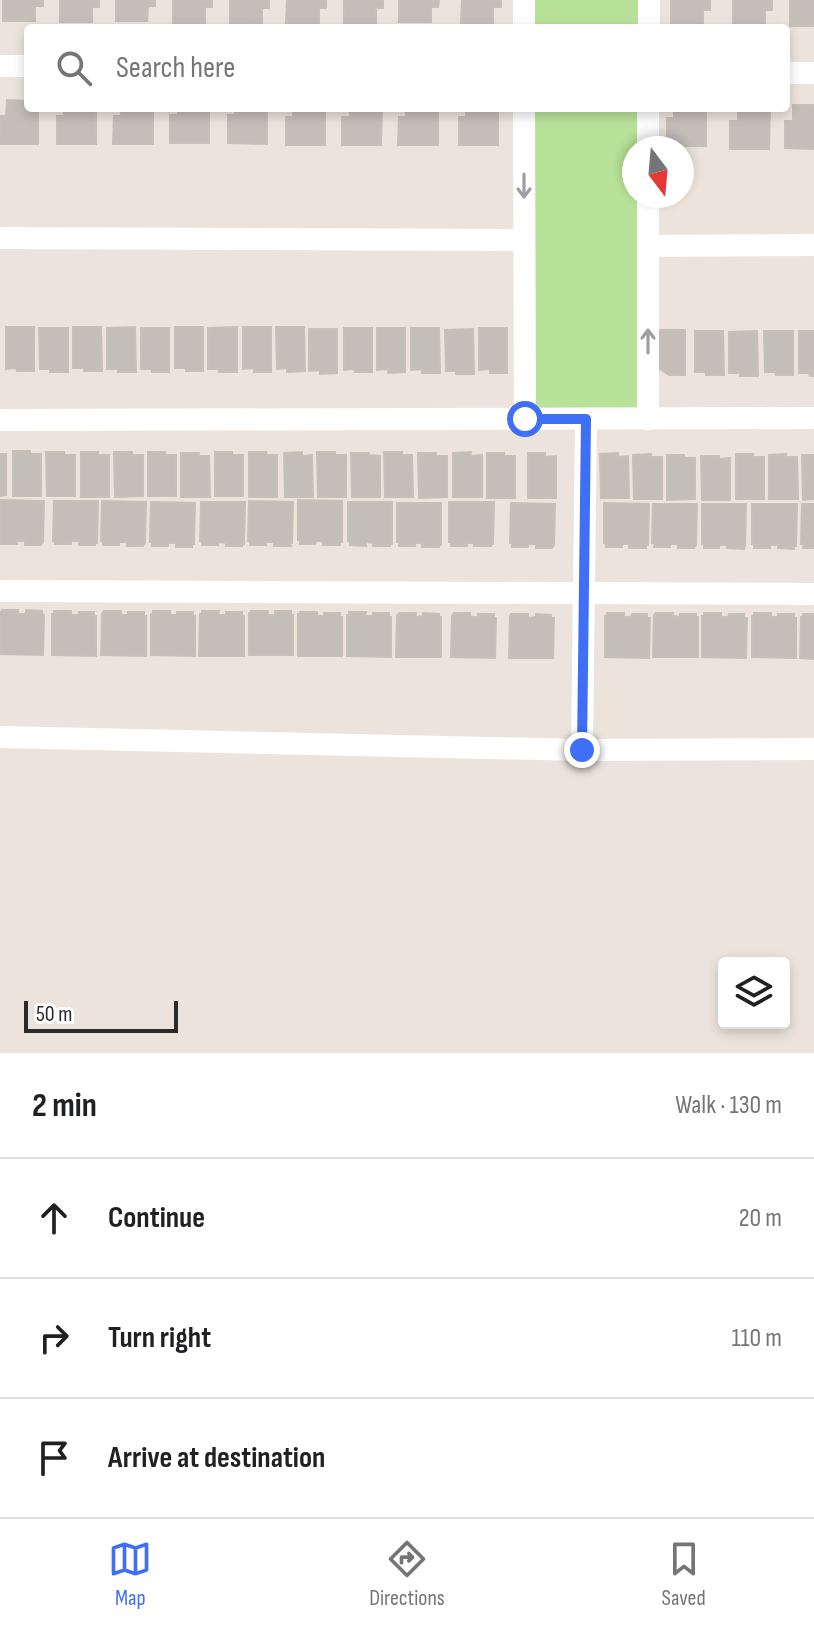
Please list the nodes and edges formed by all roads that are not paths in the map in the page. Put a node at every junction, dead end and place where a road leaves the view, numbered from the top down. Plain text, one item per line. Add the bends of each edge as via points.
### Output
1 (524, 0) edge
2 (649, 0) edge
3 (524, 24) edge
4 (649, 24) edge
5 (0, 66) edge
6 (24, 66) edge
7 (790, 73) edge
8 (814, 73) edge
9 (524, 112) edge
10 (648, 112) edge
11 (648, 136) edge
12 (648, 208) edge
13 (0, 238) edge
14 (524, 240) junction
15 (814, 245) edge
16 (648, 246) junction
17 (814, 418) edge
18 (525, 419) junction
19 (586, 419) junction
20 (648, 419) junction
21 (0, 420) edge
22 (0, 591) edge
23 (584, 593) junction
24 (814, 594) edge
25 (0, 737) edge
26 (814, 749) edge
27 (582, 750) junction

1 - 3 street
2 - 4 street
5 - 6 street
7 - 8 street
9 -> 14 street
10 - 11 street
12 - 16 street
13 - 14 street
14 - 18 street
15 - 16 street
20 -> 16 street
17 - 20 street
18 - 19 street
18 - 21 street
19 - 20 street
19 - 23 street
22 - 23 street
23 - 24 street
23 - 27 street
25 - 27 street
26 - 27 street

